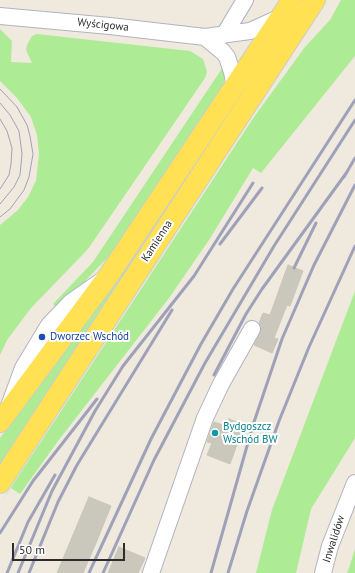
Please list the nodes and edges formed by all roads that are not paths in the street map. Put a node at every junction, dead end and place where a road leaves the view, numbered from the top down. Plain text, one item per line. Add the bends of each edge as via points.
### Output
1 (245, 0) edge
2 (292, 0) edge
3 (315, 0) edge
4 (0, 16) edge
5 (281, 17) junction
6 (224, 35) junction
7 (205, 37) junction
8 (235, 87) junction
9 (252, 329) dead end
10 (4, 417) edge
11 (0, 483) edge
12 (355, 483) edge
13 (151, 573) edge
14 (323, 573) edge

1 - 6 street
2 - 5 main road, Kamienna
3 - 11 main road, Kamienna
4 - 7 street, Wyścigowa
5 - 6 street, Wyścigowa via 250,32
5 - 8 main road, Kamienna
6 - 7 street, Wyścigowa
7 - 8 street via 226,57
8 - 10 main road, Kamienna via 109,275
9 - 13 street via 205,418
12 - 14 street, Inwalidów via 330,546

